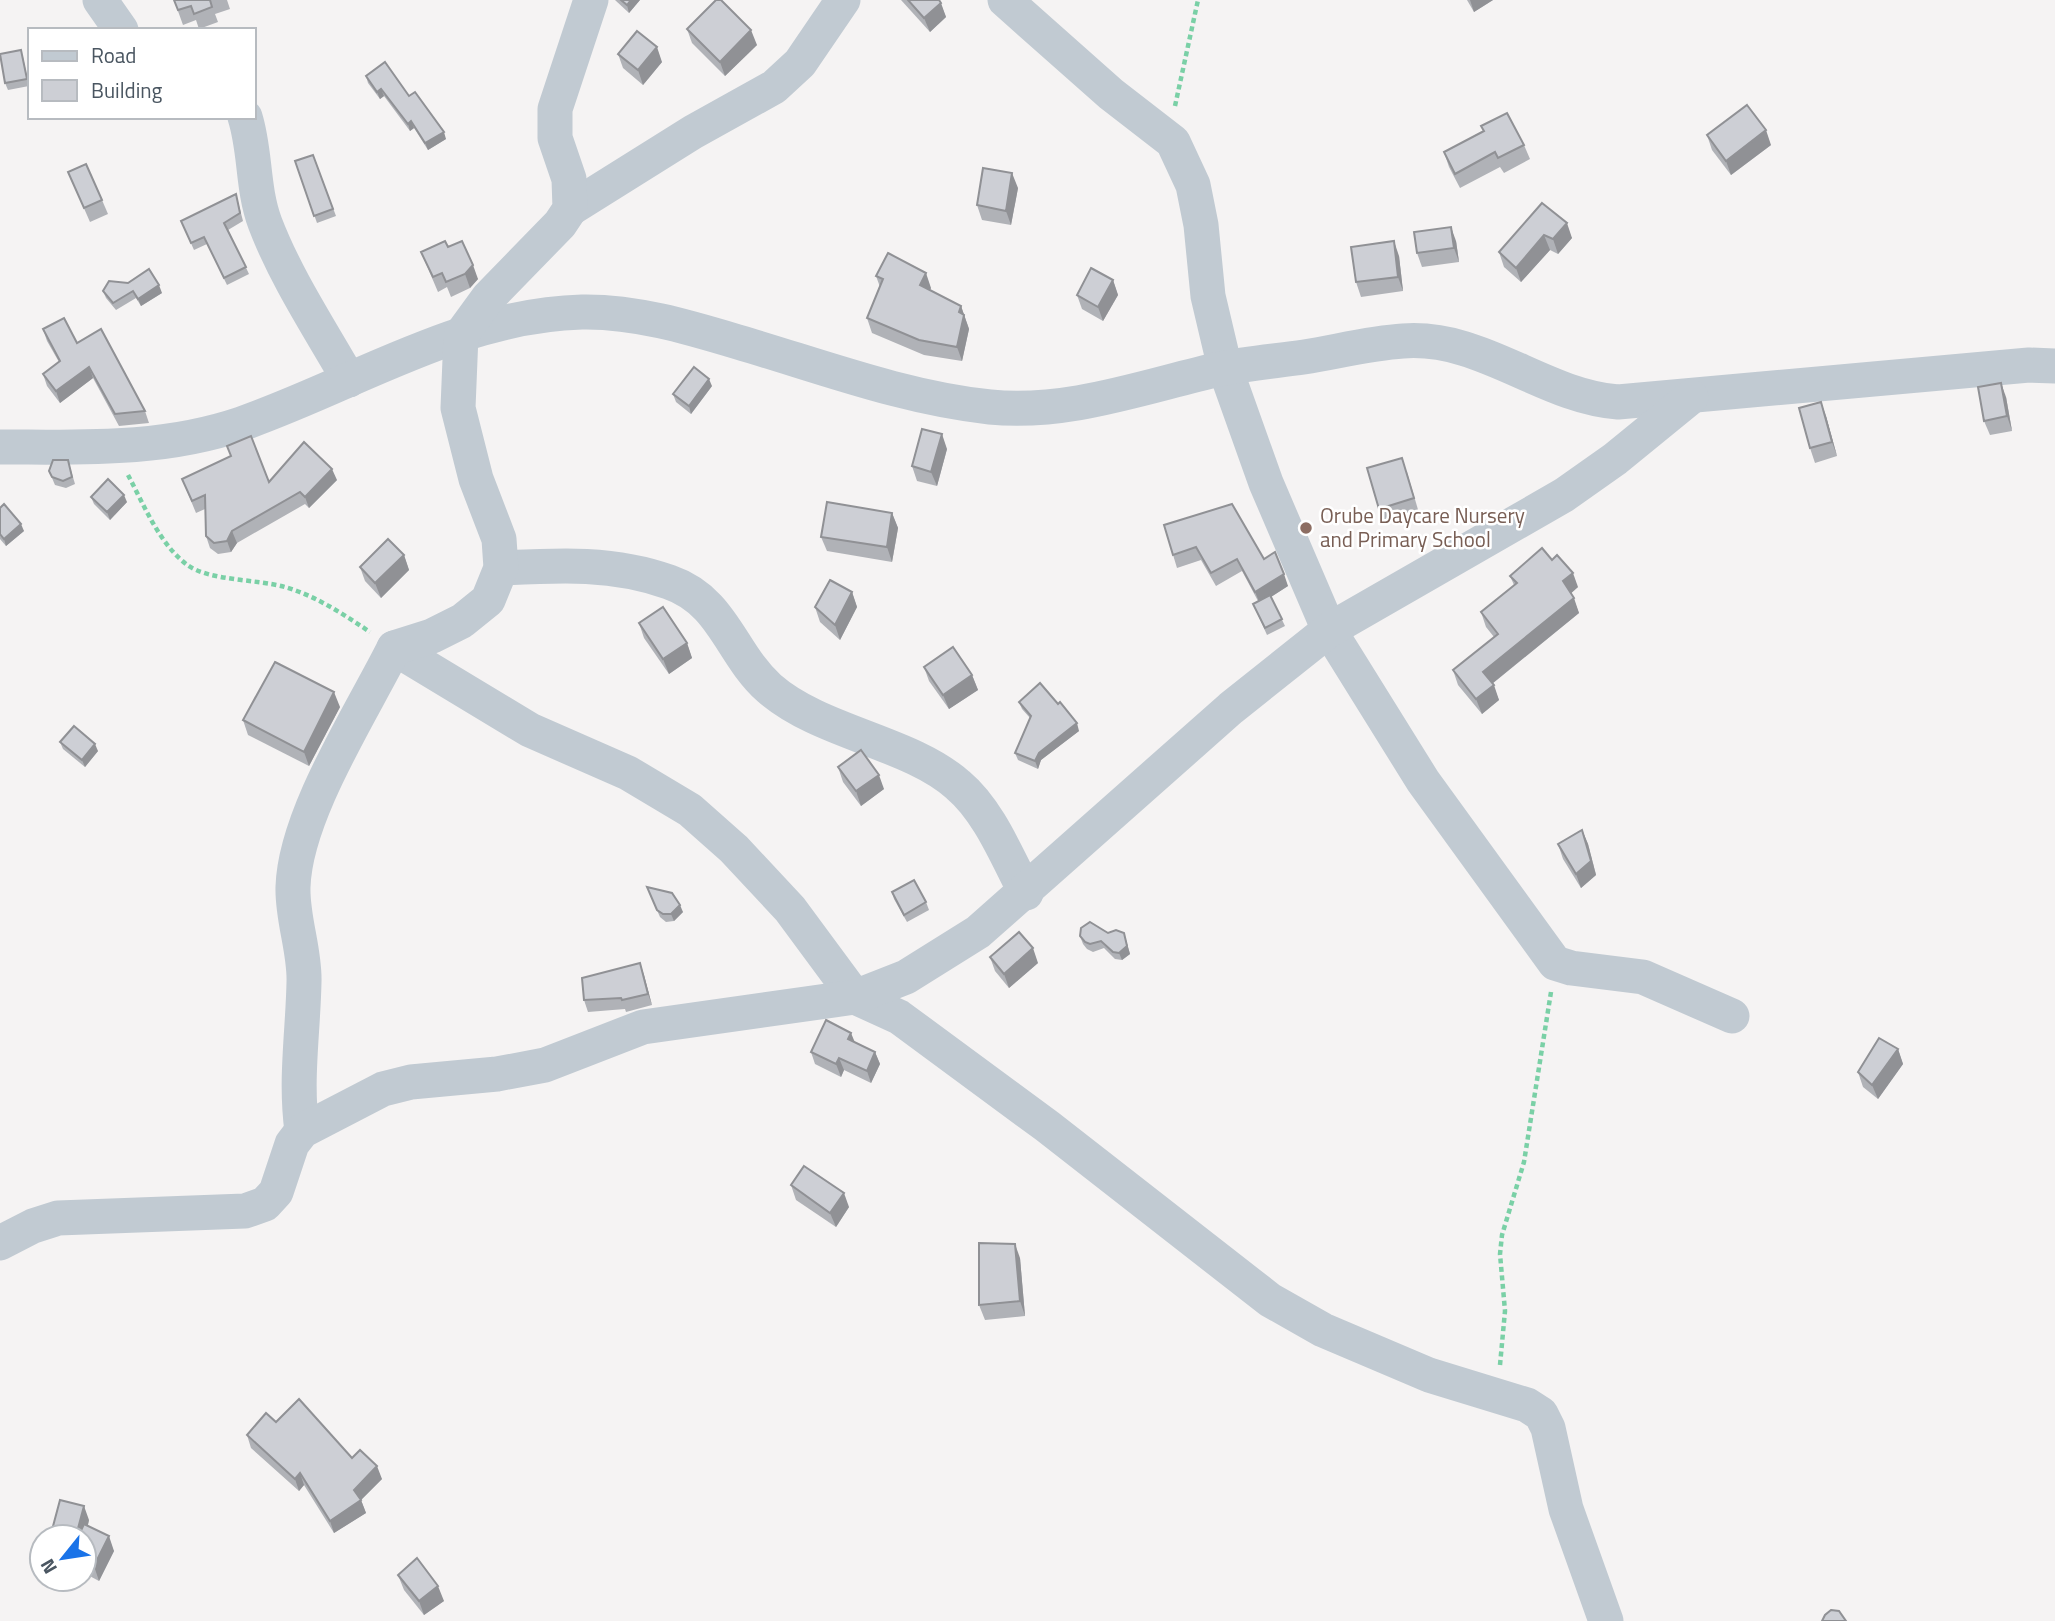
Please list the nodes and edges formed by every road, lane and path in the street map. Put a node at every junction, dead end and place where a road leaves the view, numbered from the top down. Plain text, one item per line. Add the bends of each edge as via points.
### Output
1 (100, 0) edge
2 (591, 0) edge
3 (843, 0) edge
4 (1005, 0) edge
5 (1198, 0) edge
6 (120, 28) edge
7 (246, 119) edge
8 (1173, 142) junction
9 (570, 209) junction
10 (461, 335) junction
11 (2055, 366) edge
12 (1225, 368) junction
13 (349, 380) junction
14 (1691, 397) junction
15 (0, 447) edge
16 (113, 449) junction
17 (501, 568) junction
18 (1329, 630) junction
19 (394, 648) junction
20 (1026, 892) junction
21 (1555, 963) junction
22 (906, 977) junction
23 (855, 997) junction
24 (1732, 1016) dead end
25 (899, 1017) junction
26 (302, 1130) junction
27 (0, 1243) edge
28 (1496, 1398) junction
29 (1606, 1621) edge

1 - 6 street
2 - 9 street via 555,109 555,138 569,179
3 - 9 street via 800,63 774,87
4 - 8 street
5 - 8 path via 1176,94
7 - 13 street via 264,220
8 - 12 street via 1193,185 1208,296
9 - 10 street via 488,298
10 - 12 street via 582,312 647,318 937,399 993,407 1038,408 1078,402
10 - 13 street
10 - 17 street via 458,408 475,479 499,539
11 - 14 street
12 - 14 street via 1404,341 1437,341 1476,350 1591,400
12 - 18 street via 1266,483
13 - 16 street via 241,424 198,436
14 - 18 street via 1564,495
15 - 16 street
16 - 19 path via 170,548 187,566 309,596
17 - 19 street via 488,600 461,621
17 - 20 street via 618,568 698,595 770,688 799,708 930,766 959,785 982,813
18 - 20 street via 1231,708
18 - 21 street via 1431,792
19 - 23 street via 530,730 628,773 690,810 790,909
19 - 26 street via 320,797 297,861 293,909 304,978 297,1092
20 - 22 street via 978,932
21 - 24 street via 1643,977
21 - 28 path via 1524,1162 1502,1235 1505,1311
22 - 23 street
22 - 25 street
23 - 25 street
23 - 26 street via 666,1023 620,1035 545,1065 411,1082 354,1102
25 - 28 street via 1270,1300 1354,1343
26 - 27 street via 292,1144 276,1192 265,1204 245,1211 58,1217
28 - 29 street via 1527,1405 1541,1414 1548,1428 1566,1509

